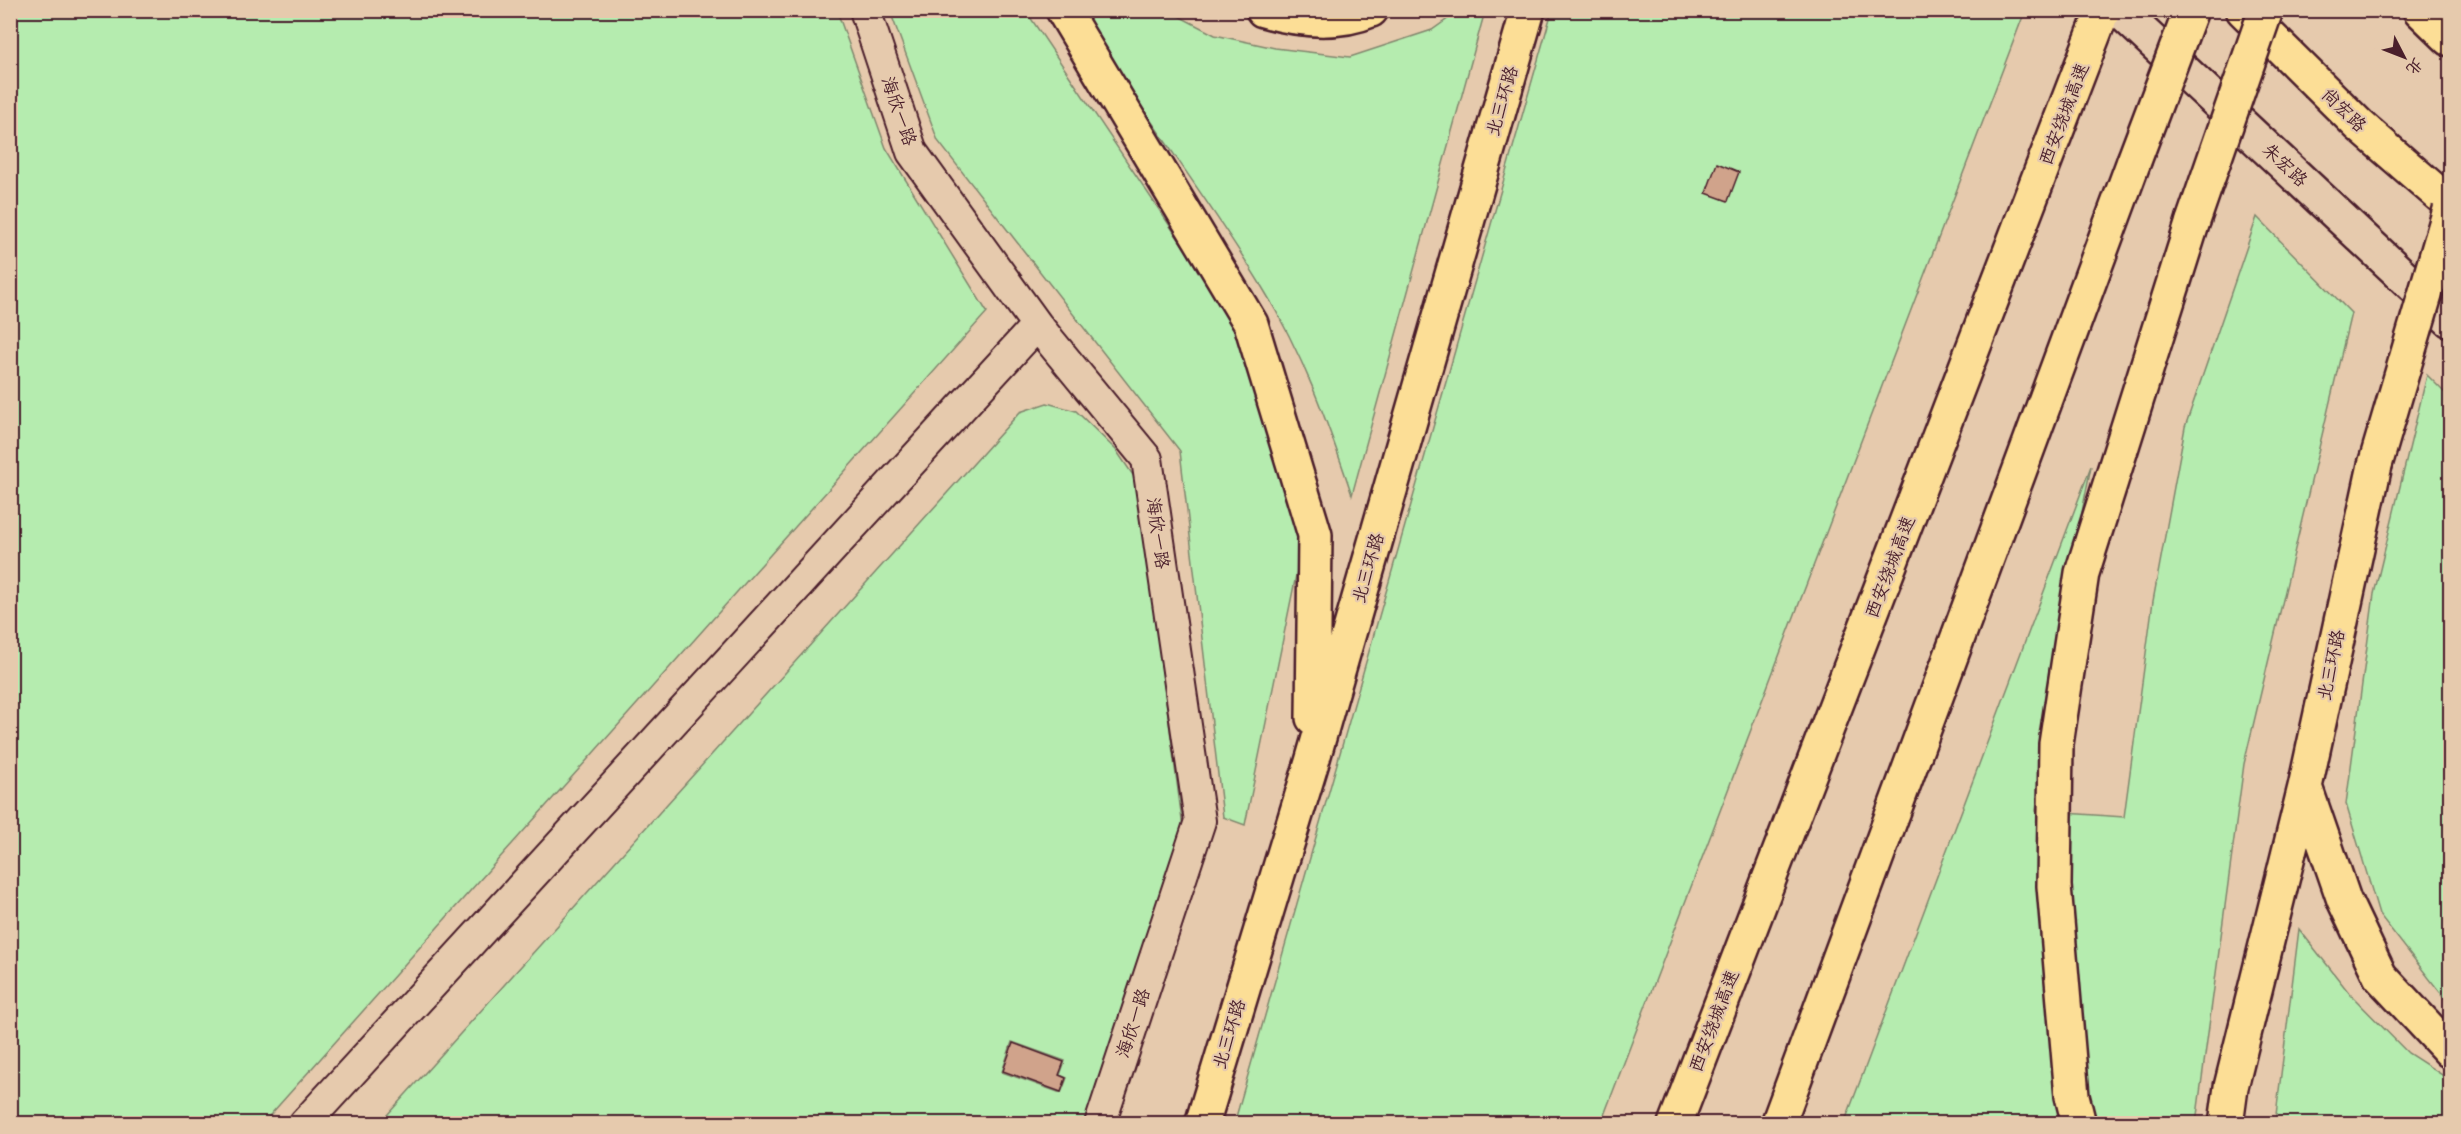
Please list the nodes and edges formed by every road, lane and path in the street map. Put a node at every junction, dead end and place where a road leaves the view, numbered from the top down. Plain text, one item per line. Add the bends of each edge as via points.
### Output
1 (865, 10) edge
2 (1063, 10) edge
3 (1263, 10) edge
4 (1371, 10) edge
5 (1528, 10) edge
6 (2103, 10) edge
7 (2119, 10) edge
8 (2191, 10) edge
9 (2243, 10) edge
10 (2266, 10) edge
11 (2420, 10) edge
12 (2451, 39) edge
13 (2451, 204) edge
14 (2451, 210) edge
15 (2451, 320) edge
16 (1037, 325) junction
17 (1312, 762) junction
18 (2305, 787) junction
19 (2451, 1051) edge
20 (304, 1124) edge
21 (1100, 1124) edge
22 (1202, 1124) edge
23 (1675, 1124) edge
24 (1778, 1124) edge
25 (2079, 1124) edge
26 (2226, 1124) edge

1 - 16 street, 海欣一路 via 912,152
2 - 17 main road via 1251,324 1315,535
3 - 4 main road via 1289,18 1352,18
5 - 17 main road, 北三环路
6 - 23 main road, 西安绕城高速
7 - 15 main road, 朱宏路
8 - 24 main road, bridge
9 - 13 main road, 尚宏路 via 2359,125
10 - 25 main road, bridge via 2193,221 2082,573 2056,744 2054,886 2072,1096
11 - 12 main road
14 - 18 main road, 北三环路, bridge via 2375,465
16 - 20 street
16 - 21 street, 海欣一路 via 1147,459 1200,821
17 - 22 main road, 北三环路
18 - 19 main road via 2344,900 2380,976
18 - 26 main road, 北三环路 via 2231,1088

